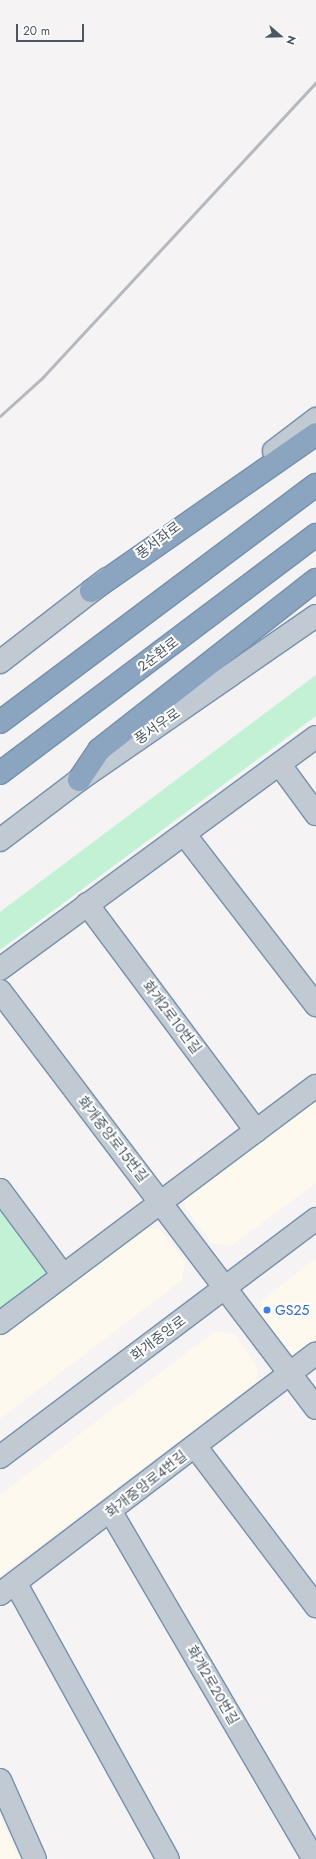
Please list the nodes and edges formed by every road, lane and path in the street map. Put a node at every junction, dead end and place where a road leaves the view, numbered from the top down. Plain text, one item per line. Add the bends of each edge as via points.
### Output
1 (316, 419) edge
2 (316, 434) edge
3 (316, 485) edge
4 (316, 535) edge
5 (316, 580) edge
6 (91, 591) junction
7 (316, 616) edge
8 (0, 662) edge
9 (0, 722) edge
10 (316, 738) edge
11 (280, 765) junction
12 (0, 773) edge
13 (79, 780) junction
14 (316, 814) edge
15 (185, 835) junction
16 (0, 840) edge
17 (87, 904) junction
18 (0, 969) edge
19 (0, 991) edge
20 (316, 1005) edge
21 (316, 1086) edge
22 (256, 1131) junction
23 (0, 1190) edge
24 (161, 1201) junction
25 (316, 1219) edge
26 (63, 1275) junction
27 (225, 1287) junction
28 (0, 1323) edge
29 (316, 1353) edge
30 (290, 1373) junction
31 (316, 1408) edge
32 (195, 1446) junction
33 (0, 1457) edge
34 (111, 1512) junction
35 (8, 1589) edge
36 (316, 1606) edge
37 (0, 1780) edge
38 (35, 1859) edge
39 (168, 1859) edge
40 (314, 1859) edge

1 - 6 street, 풍서좌로
2 - 6 highway
3 - 9 highway
4 - 12 highway, 2순환로
5 - 13 highway via 176,687 99,750
6 - 8 street, 풍서좌로
7 - 13 street, 풍서우로
10 - 11 street
11 - 14 street
11 - 15 street
13 - 16 street, 풍서우로
15 - 17 street
15 - 20 street
17 - 18 street
17 - 22 street, 화개2로10번길
19 - 24 street, 화개중앙로15번길
21 - 22 street
22 - 24 street
23 - 26 street
24 - 26 street
24 - 27 street, 화개중앙로15번길
25 - 27 street, 화개중앙로
26 - 28 street
27 - 30 street, 화개중앙로15번길
27 - 33 street, 화개중앙로
29 - 30 street, 화개중앙로4번길
30 - 31 street, 화개중앙로15번길
30 - 32 street, 화개중앙로4번길
32 - 34 street, 화개중앙로4번길
32 - 36 street
34 - 35 street, 화개중앙로4번길
34 - 40 street, 화개2로20번길
35 - 39 street
37 - 38 street

